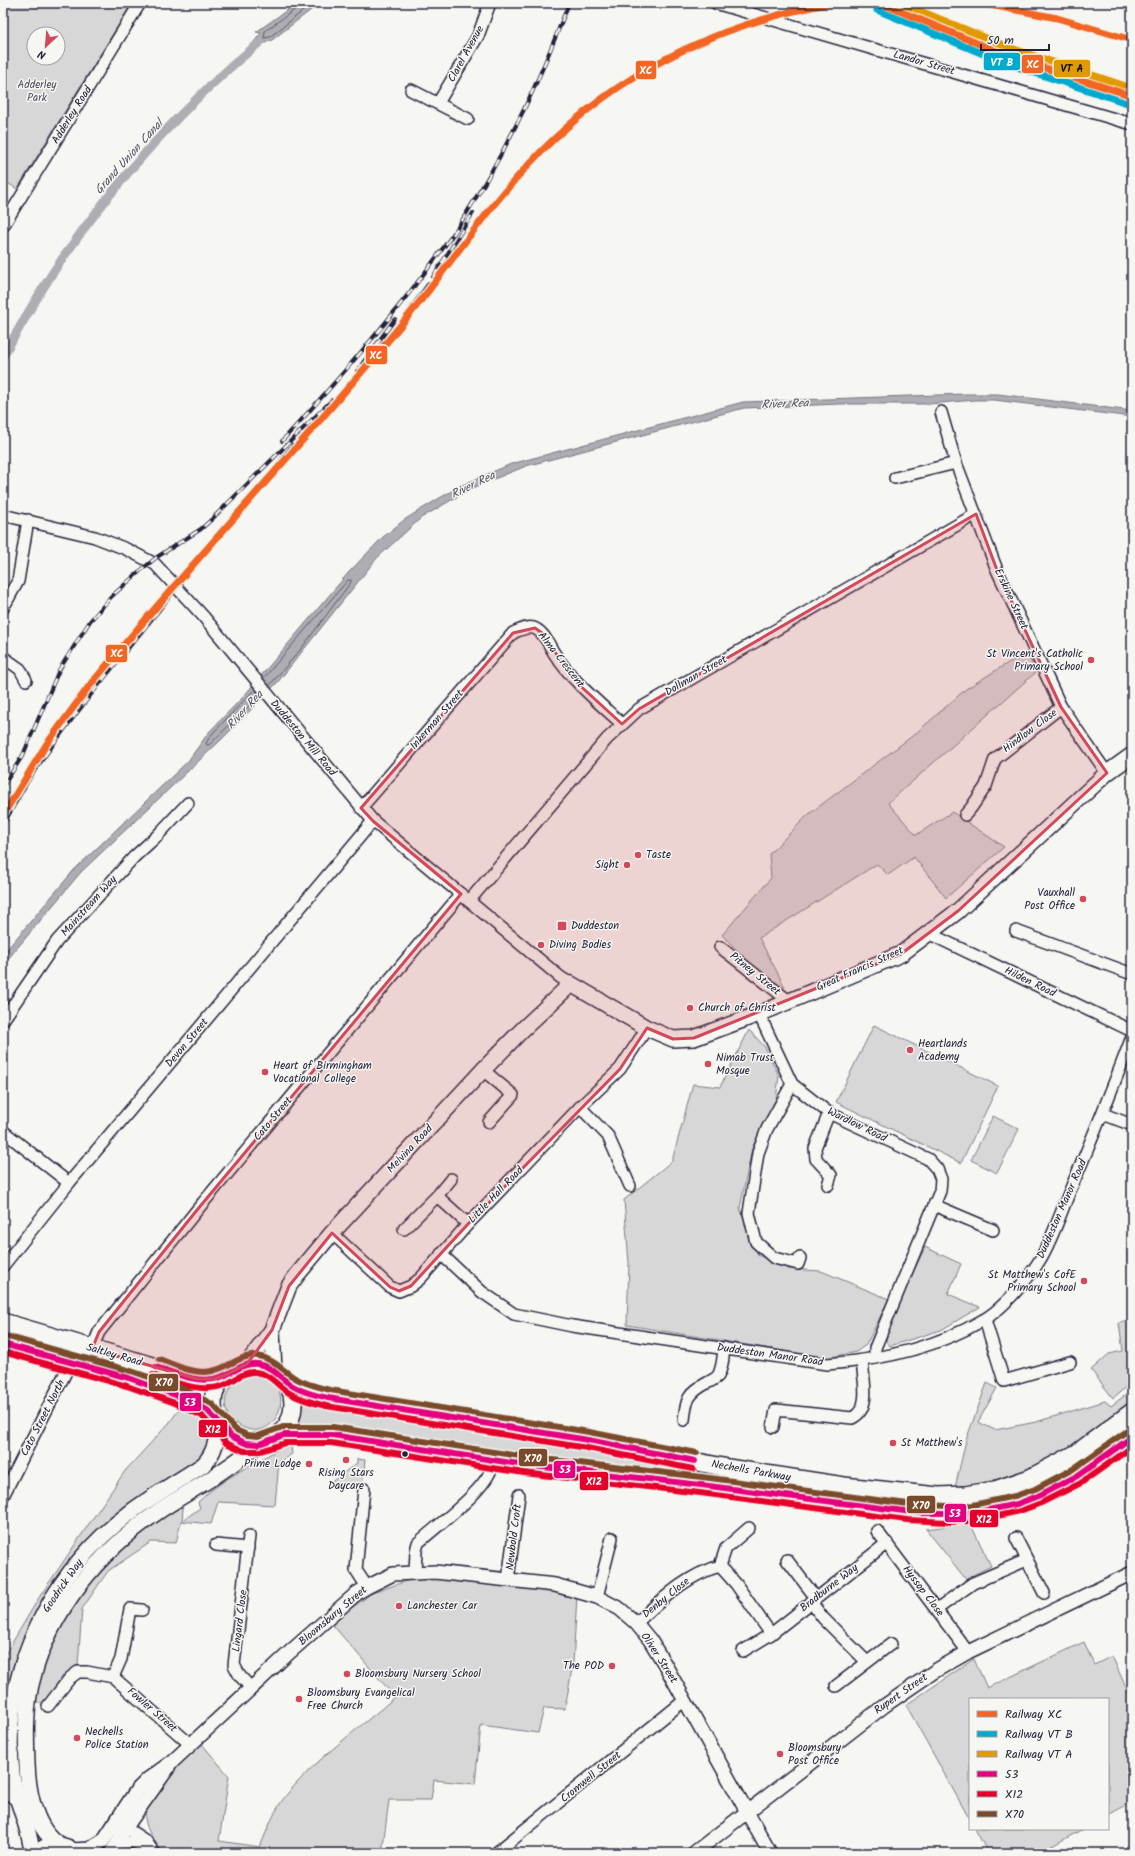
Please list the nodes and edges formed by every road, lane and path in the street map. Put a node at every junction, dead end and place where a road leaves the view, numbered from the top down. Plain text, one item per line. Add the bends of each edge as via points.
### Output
1 (140, 3) edge
2 (490, 3) edge
3 (720, 4) edge
4 (411, 90) dead end
5 (438, 103) junction
6 (468, 119) dead end
7 (1132, 124) edge
8 (4, 224) edge
9 (941, 412) dead end
10 (956, 463) junction
11 (895, 478) dead end
12 (976, 514) junction
13 (3, 515) edge
14 (28, 520) junction
15 (3, 608) edge
16 (513, 633) joint
17 (3, 657) edge
18 (26, 680) dead end
19 (1060, 707) junction
20 (622, 724) junction
21 (1132, 755) edge
22 (1107, 773) junction
23 (188, 803) dead end
24 (361, 808) junction
25 (965, 815) dead end
26 (372, 821) junction
27 (465, 897) junction
28 (1016, 932) dead end
29 (928, 933) junction
30 (720, 947) dead end
31 (1132, 974) edge
32 (565, 980) junction
33 (789, 1001) junction
34 (759, 1014) junction
35 (3, 1020) edge
36 (646, 1028) junction
37 (1132, 1031) edge
38 (1132, 1037) edge
39 (483, 1070) junction
40 (792, 1084) junction
41 (580, 1108) junction
42 (829, 1113) junction
43 (1103, 1114) junction
44 (489, 1122) dead end
45 (1132, 1125) edge
46 (3, 1131) edge
47 (831, 1177) dead end
48 (450, 1178) dead end
49 (68, 1183) junction
50 (630, 1186) dead end
51 (437, 1196) junction
52 (934, 1205) junction
53 (468, 1224) junction
54 (404, 1229) dead end
55 (993, 1230) dead end
56 (332, 1234) junction
57 (442, 1254) junction
58 (798, 1264) dead end
59 (3, 1266) edge
60 (985, 1320) junction
61 (3, 1322) edge
62 (272, 1330) junction
63 (3, 1344) edge
64 (92, 1348) junction
65 (724, 1348) junction
66 (874, 1358) junction
67 (862, 1361) junction
68 (71, 1362) junction
69 (1070, 1362) dead end
70 (247, 1364) junction
71 (226, 1374) junction
72 (279, 1374) junction
73 (1132, 1412) edge
74 (217, 1420) junction
75 (684, 1420) dead end
76 (1132, 1421) edge
77 (773, 1427) dead end
78 (1102, 1435) junction
79 (278, 1436) junction
80 (1132, 1437) edge
81 (260, 1444) junction
82 (493, 1461) junction
83 (364, 1489) dead end
84 (519, 1494) dead end
85 (3, 1496) edge
86 (749, 1528) dead end
87 (877, 1531) dead end
88 (249, 1536) dead end
89 (612, 1538) dead end
90 (1016, 1538) dead end
91 (887, 1543) junction
92 (216, 1545) dead end
93 (248, 1548) junction
94 (786, 1560) dead end
95 (1028, 1560) junction
96 (720, 1566) junction
97 (1132, 1572) edge
98 (415, 1573) junction
99 (508, 1580) junction
100 (367, 1586) junction
101 (1044, 1593) dead end
102 (597, 1597) junction
103 (813, 1600) junction
104 (937, 1609) junction
105 (142, 1610) dead end
106 (636, 1623) junction
107 (771, 1634) junction
108 (891, 1644) dead end
109 (743, 1651) dead end
110 (968, 1652) junction
111 (867, 1662) junction
112 (113, 1677) junction
113 (836, 1686) dead end
114 (251, 1688) junction
115 (685, 1700) junction
116 (48, 1706) dead end
117 (190, 1744) junction
118 (172, 1761) junction
119 (8, 1779) edge
120 (3, 1792) edge
121 (18, 1802) junction
122 (747, 1812) junction
123 (126, 1828) junction
124 (103, 1841) junction
125 (115, 1848) edge
126 (69, 1849) edge
127 (153, 1850) edge
128 (32, 1853) edge
129 (37, 1853) edge
130 (496, 1853) edge
131 (694, 1853) edge
132 (770, 1853) edge

1 - 8 street, Adderley Road
2 - 5 street, Clarel Avenue via 478,36
3 - 7 street, Landor Street
4 - 5 street
5 - 6 street
9 - 10 street, Erskine Street
10 - 11 street
10 - 12 street, Erskine Street
12 - 19 street, Erskine Street via 997,570
12 - 20 street, Dollman Street via 639,709
13 - 14 street, Duddeston Mill Road
14 - 15 street via 18,581
14 - 24 street, Duddeston Mill Road via 96,537 155,564 203,616
16 - 20 street, Alma Crescent via 524,628 535,628 542,633 554,654 575,681
16 - 24 street, Inkerman Street
17 - 18 street via 20,669
19 - 22 street, Erskine Street
19 - 25 street, Hindlow Close via 995,758 986,786
20 - 27 street, Dollman Street
21 - 22 main road, Great Francis Street
22 - 29 main road, Great Francis Street via 958,911
23 - 35 street, Mainstream Way via 57,941
24 - 26 street, Duddeston Mill Road
26 - 27 street, Duddeston Mill Road
26 - 49 street, Devon Street
27 - 32 street, Duddeston Mill Road
27 - 64 street, Cato Street via 197,1210 99,1332
28 - 31 street
29 - 33 main road, Great Francis Street via 900,954
29 - 37 street, Hilden Road
30 - 33 street, Pitney Street
32 - 36 main road, Great Francis Street
32 - 39 main road, Melvina Road
33 - 34 main road, Great Francis Street
34 - 36 main road, Great Francis Street via 708,1034 686,1039 673,1039
34 - 40 street, Wardlow Road
36 - 41 street, Little Hall Road via 620,1069
38 - 43 street, Duddeston Manor Road
39 - 44 street via 513,1095
39 - 56 main road, Melvina Road
40 - 42 street, Wardlow Road
40 - 58 street via 767,1129 758,1153 749,1213 756,1242 774,1258
41 - 50 street via 608,1136
41 - 53 street, Little Hall Road
42 - 47 street via 815,1148 816,1159
42 - 52 street, Wardlow Road via 928,1159 937,1169 941,1179 940,1191
43 - 45 street
43 - 60 street, Duddeston Manor Road via 1042,1258 1013,1294
46 - 49 street
48 - 51 street
49 - 59 street, Devon Street
51 - 53 street
51 - 54 street
52 - 55 street via 980,1230
52 - 66 street, Wardlow Road via 875,1348
53 - 57 street, Little Hall Road
56 - 57 street, Little Hall Road via 390,1287 399,1291 421,1278
56 - 62 main road, Melvina Road via 289,1286
57 - 65 street, Duddeston Manor Road via 482,1292 514,1314 572,1326
60 - 66 street, Duddeston Manor Road via 926,1346
60 - 69 street via 1004,1381
61 - 64 main road, Saltley Road
62 - 70 main road, Melvina Road
62 - 72 main road, Melvina Road
63 - 68 main road, Saltley Road
64 - 71 main road, Saltley Road via 197,1379 212,1379
65 - 67 street, Duddeston Manor Road via 827,1364
65 - 75 street via 717,1378 681,1401
66 - 67 street, Duddeston Manor Road
67 - 77 street via 865,1403 858,1416 852,1418 777,1406
68 - 74 main road, Saltley Road via 205,1407
68 - 85 street, Cato Street North
70 - 71 main road
70 - 72 main road via 256,1364
71 - 74 main road via 214,1394 213,1405
72 - 78 main road, Nechells Parkway via 294,1387 328,1398 588,1440 728,1468 914,1494 965,1495 995,1490 1030,1478 1065,1461
72 - 79 main road via 291,1390 294,1402 287,1427
73 - 78 main road, Nechells Parkway
74 - 81 main road via 226,1433 236,1440 247,1444
74 - 119 main road, Goodrick Way via 214,1451 208,1460 132,1512 107,1533 87,1552 43,1612 19,1671 13,1705
76 - 78 main road
79 - 81 main road
79 - 82 main road, Nechells Parkway via 328,1434
80 - 82 main road, Nechells Parkway via 1089,1469 1051,1490 1012,1506 973,1513 924,1514
81 - 126 main road, Goodrick Way via 226,1469 156,1513 121,1540 103,1556 75,1590 56,1621 32,1677 26,1736 28,1779 44,1831 51,1840
82 - 98 street via 486,1479 469,1499 418,1543
83 - 100 street via 356,1570
84 - 99 street, Newbold Croft
86 - 96 street via 726,1548
87 - 91 street, Hyssop Close
88 - 93 street, Lingard Close
89 - 102 street
90 - 95 street
91 - 103 street, Bradburne Way
91 - 104 street, Hyssop Close
92 - 93 street
93 - 114 street, Lingard Close via 234,1665
94 - 103 street
95 - 101 street
95 - 104 street via 973,1583
96 - 106 street, Denby Close via 686,1580
96 - 107 street
97 - 110 street, Rupert Street
98 - 99 street, Oliver Street via 439,1572
98 - 100 street, Bloomsbury Street via 392,1574
99 - 102 street, Oliver Street via 555,1584
100 - 114 street, Bloomsbury Street
102 - 106 street, Oliver Street via 620,1609
103 - 107 street, Bradburne Way
103 - 111 street via 823,1618
104 - 110 street, Hyssop Close
105 - 112 street via 130,1609 121,1659
106 - 115 street, Oliver Street via 650,1640
107 - 109 street, Bradburne Way
108 - 111 street
110 - 122 street, Rupert Street via 935,1670 884,1706
111 - 113 street
112 - 116 street via 78,1672 70,1678
112 - 117 street, Fowler Street
114 - 117 street, Bloomsbury Street
115 - 122 street, Oliver Street
115 - 130 street, Cromwell Street
117 - 118 street, Bloomsbury Street
118 - 123 street, Bloomsbury Street
118 - 124 street, Bloomsbury Street via 136,1791
119 - 121 main road, Goodrick Way
120 - 121 street
121 - 128 main road, Goodrick Way
122 - 131 street, Rupert Street
122 - 132 street, Oliver Street
123 - 124 street
123 - 125 street, Bloomsbury Street
123 - 127 street via 146,1841
124 - 126 street via 89,1849
125 - 127 street via 133,1842
126 - 129 main road via 46,1847

